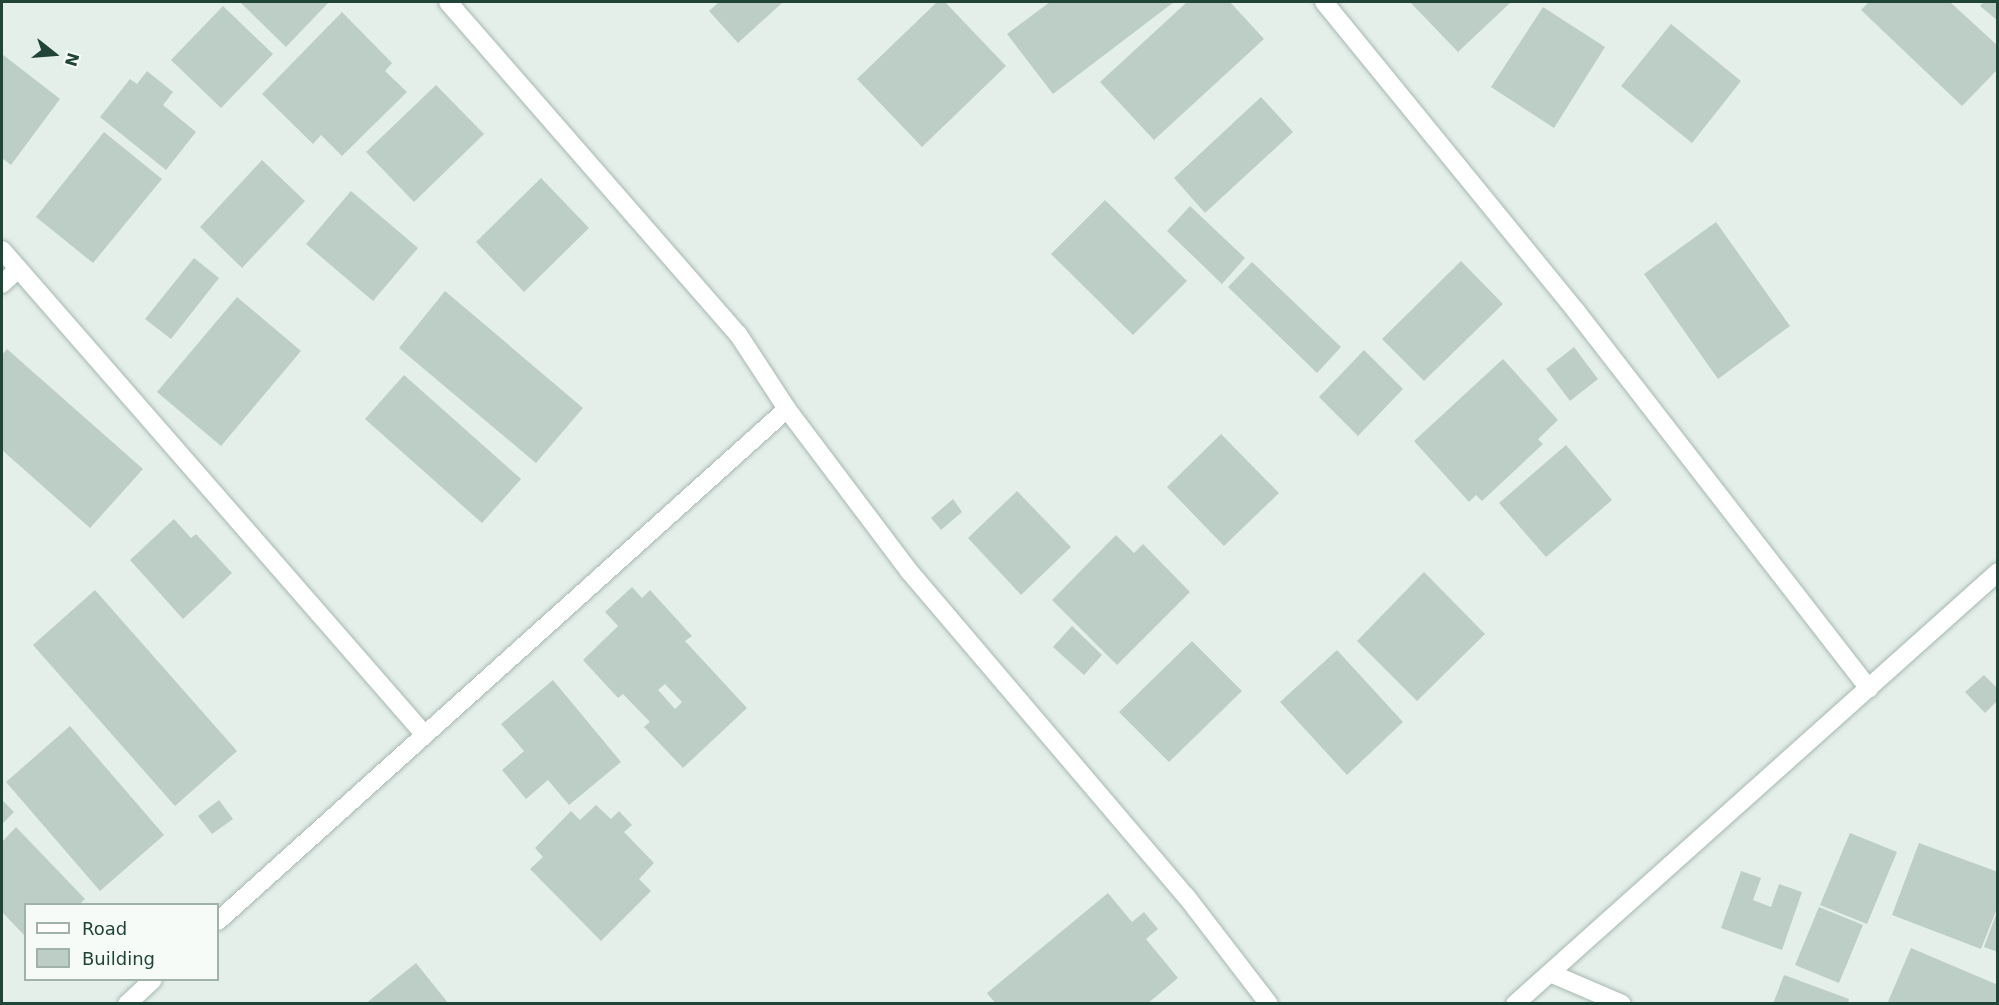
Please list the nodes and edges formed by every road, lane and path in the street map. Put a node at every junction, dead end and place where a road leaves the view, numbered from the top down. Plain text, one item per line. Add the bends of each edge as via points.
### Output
1 (448, 2) edge
2 (1324, 2) edge
3 (2, 250) edge
4 (18, 269) junction
5 (2, 284) edge
6 (787, 409) junction
7 (1998, 572) edge
8 (1869, 689) junction
9 (424, 734) junction
10 (219, 920) edge
11 (1550, 973) junction
12 (152, 981) edge
13 (127, 1004) edge
14 (1269, 1004) edge
15 (1515, 1004) edge
16 (1622, 1004) edge

1 - 6 street via 738,334
2 - 8 street via 1576,311
3 - 4 street
4 - 5 street
4 - 9 street
6 - 9 street
6 - 14 street via 909,571 1186,896
7 - 8 street
8 - 11 street
9 - 10 street
11 - 15 street
11 - 16 street
12 - 13 street

